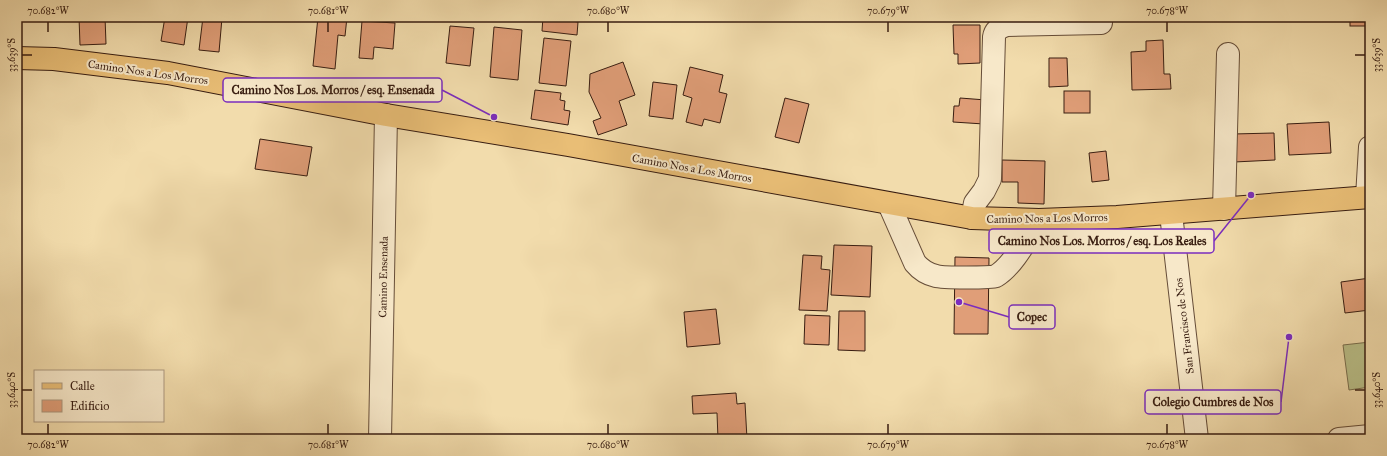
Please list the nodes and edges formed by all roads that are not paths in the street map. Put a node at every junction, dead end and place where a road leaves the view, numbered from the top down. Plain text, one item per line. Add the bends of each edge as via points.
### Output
1 (1101, 23) dead end
2 (1228, 54) dead end
3 (17, 58) edge
4 (386, 115) junction
5 (1370, 146) edge
6 (1369, 197) edge
7 (889, 204) junction
8 (1224, 209) junction
9 (1171, 214) junction
10 (972, 218) junction
11 (1039, 220) junction
12 (1370, 436) edge
13 (380, 439) edge
14 (1197, 439) edge
15 (1338, 439) edge

1 - 10 street via 1006,25 996,32 990,179 975,203
2 - 8 street
3 - 4 main road, Camino Nos a Los Morros via 68,61 168,73
4 - 7 main road, Camino Nos a Los Morros
4 - 13 street, Camino Ensenada
5 - 6 street
6 - 8 main road, Camino Nos a Los Morros
7 - 10 main road, Camino Nos a Los Morros
7 - 11 street via 915,263 923,271 936,277 996,276 1014,258
8 - 9 main road, Camino Nos a Los Morros
9 - 11 main road, Camino Nos a Los Morros
9 - 14 street, San Francisco de Nos
10 - 11 main road, Camino Nos a Los Morros
12 - 15 street

